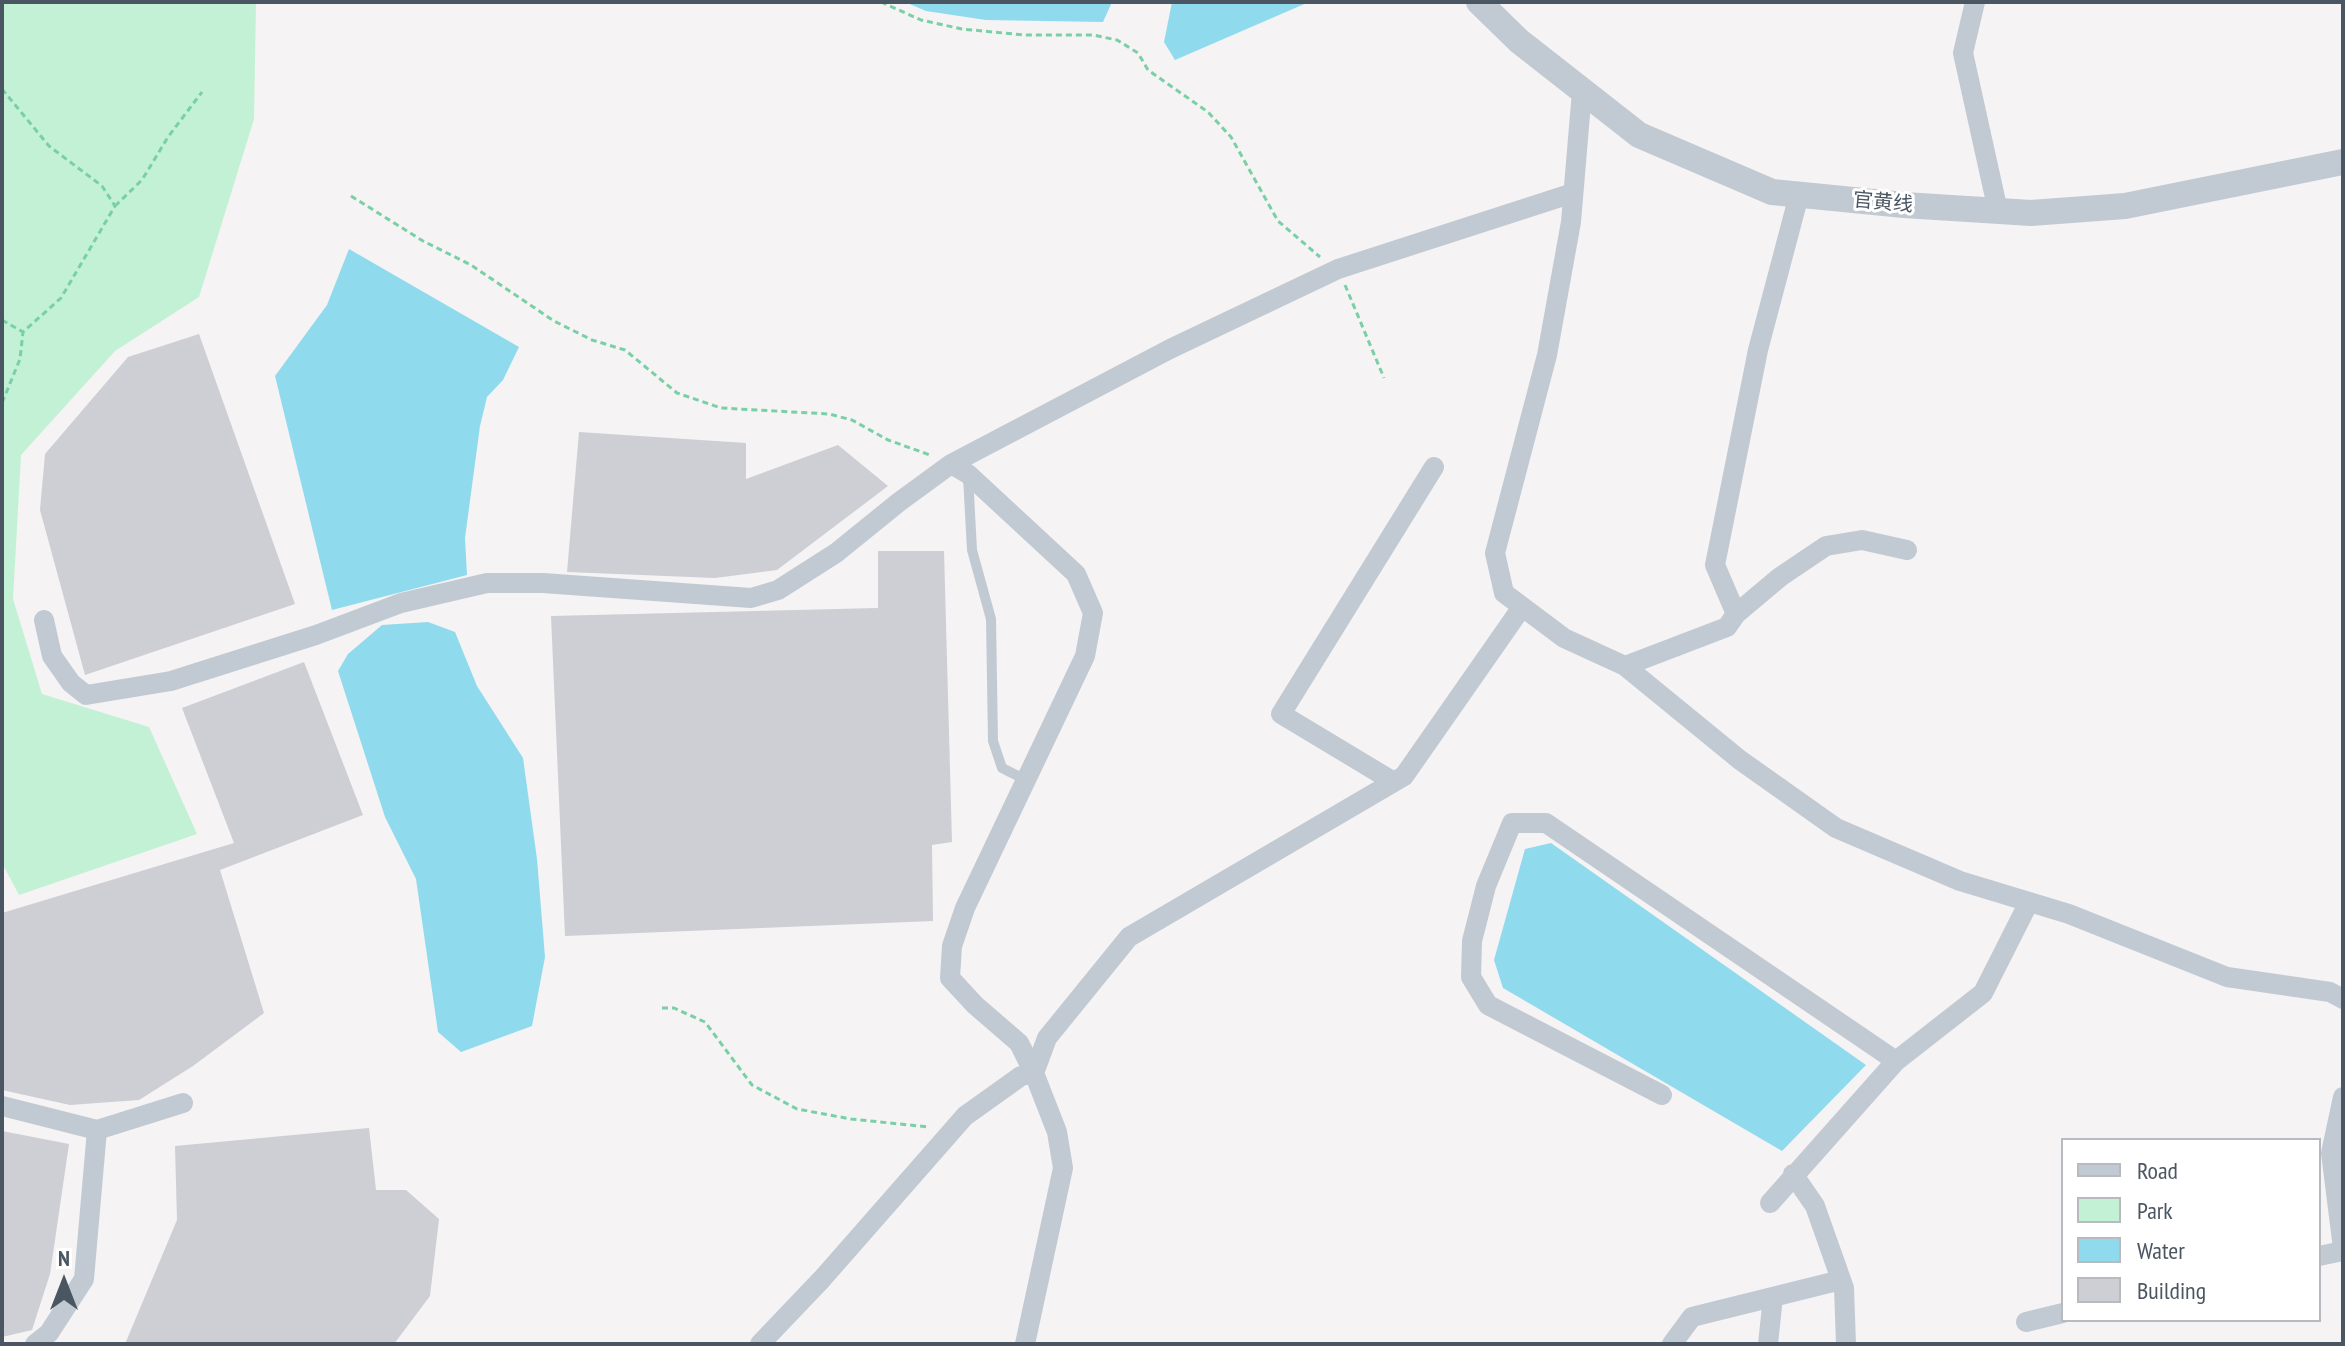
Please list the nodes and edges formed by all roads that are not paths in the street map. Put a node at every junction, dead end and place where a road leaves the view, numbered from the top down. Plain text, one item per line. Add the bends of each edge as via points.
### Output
1 (1479, 2) edge
2 (1975, 2) edge
3 (1582, 91) junction
4 (2343, 162) edge
5 (1573, 193) junction
6 (1799, 195) junction
7 (1998, 211) junction
8 (1434, 467) dead end
9 (960, 469) junction
10 (1907, 550) dead end
11 (1522, 607) junction
12 (1736, 614) junction
13 (44, 620) dead end
14 (1625, 666) junction
15 (1026, 780) junction
16 (1394, 782) junction
17 (2029, 902) junction
18 (2343, 999) edge
19 (1896, 1061) junction
20 (1034, 1073) junction
21 (1662, 1095) dead end
22 (2343, 1097) edge
23 (183, 1103) dead end
24 (2, 1106) edge
25 (97, 1130) junction
26 (1793, 1174) junction
27 (1770, 1203) dead end
28 (2343, 1249) edge
29 (2321, 1255) edge
30 (1841, 1280) junction
31 (1773, 1297) junction
32 (2061, 1313) edge
33 (2026, 1322) dead end
34 (35, 1344) edge
35 (760, 1344) edge
36 (1025, 1344) edge
37 (1672, 1344) edge
38 (1768, 1344) edge
39 (1846, 1344) edge

1 - 3 street, 官黄线
2 - 7 street via 1963,53
3 - 5 street
3 - 6 street, 官黄线 via 1639,135 1772,192
4 - 7 street, 官黄线 via 2125,206
5 - 9 street via 1338,269 1170,349
5 - 11 street via 1547,355 1495,553 1504,593
6 - 7 street, 官黄线
6 - 12 street via 1758,350 1715,565
8 - 16 street via 1281,714
9 - 13 street via 899,502 836,553 778,590 751,598 487,583 401,603 171,681 86,695 52,656
9 - 15 lane via 972,550 991,619 993,741 1002,768
9 - 15 street via 1076,574 1093,613 1085,656
10 - 12 street via 1862,540 1826,546
11 - 14 street via 1564,638
11 - 16 street via 1404,776
12 - 14 street via 1727,627
14 - 17 street via 1740,760 1836,828 1960,881
15 - 20 street via 965,908 952,946 950,978 1019,1043
16 - 20 street via 1129,937 1047,1038
17 - 18 street via 2227,977 2330,992
17 - 19 street via 1983,993
19 - 21 street via 1546,823 1512,823 1486,886 1472,941 1471,977 1488,1005
19 - 26 street
20 - 35 street via 1021,1076 965,1116
20 - 36 street via 1057,1132 1063,1168
22 - 28 street via 2331,1153
23 - 25 street
24 - 25 street
25 - 34 street via 84,1279 49,1333
26 - 27 street
26 - 30 street via 1815,1206
28 - 29 street
30 - 31 street
30 - 39 street
31 - 37 street via 1692,1317
31 - 38 street
32 - 33 street

